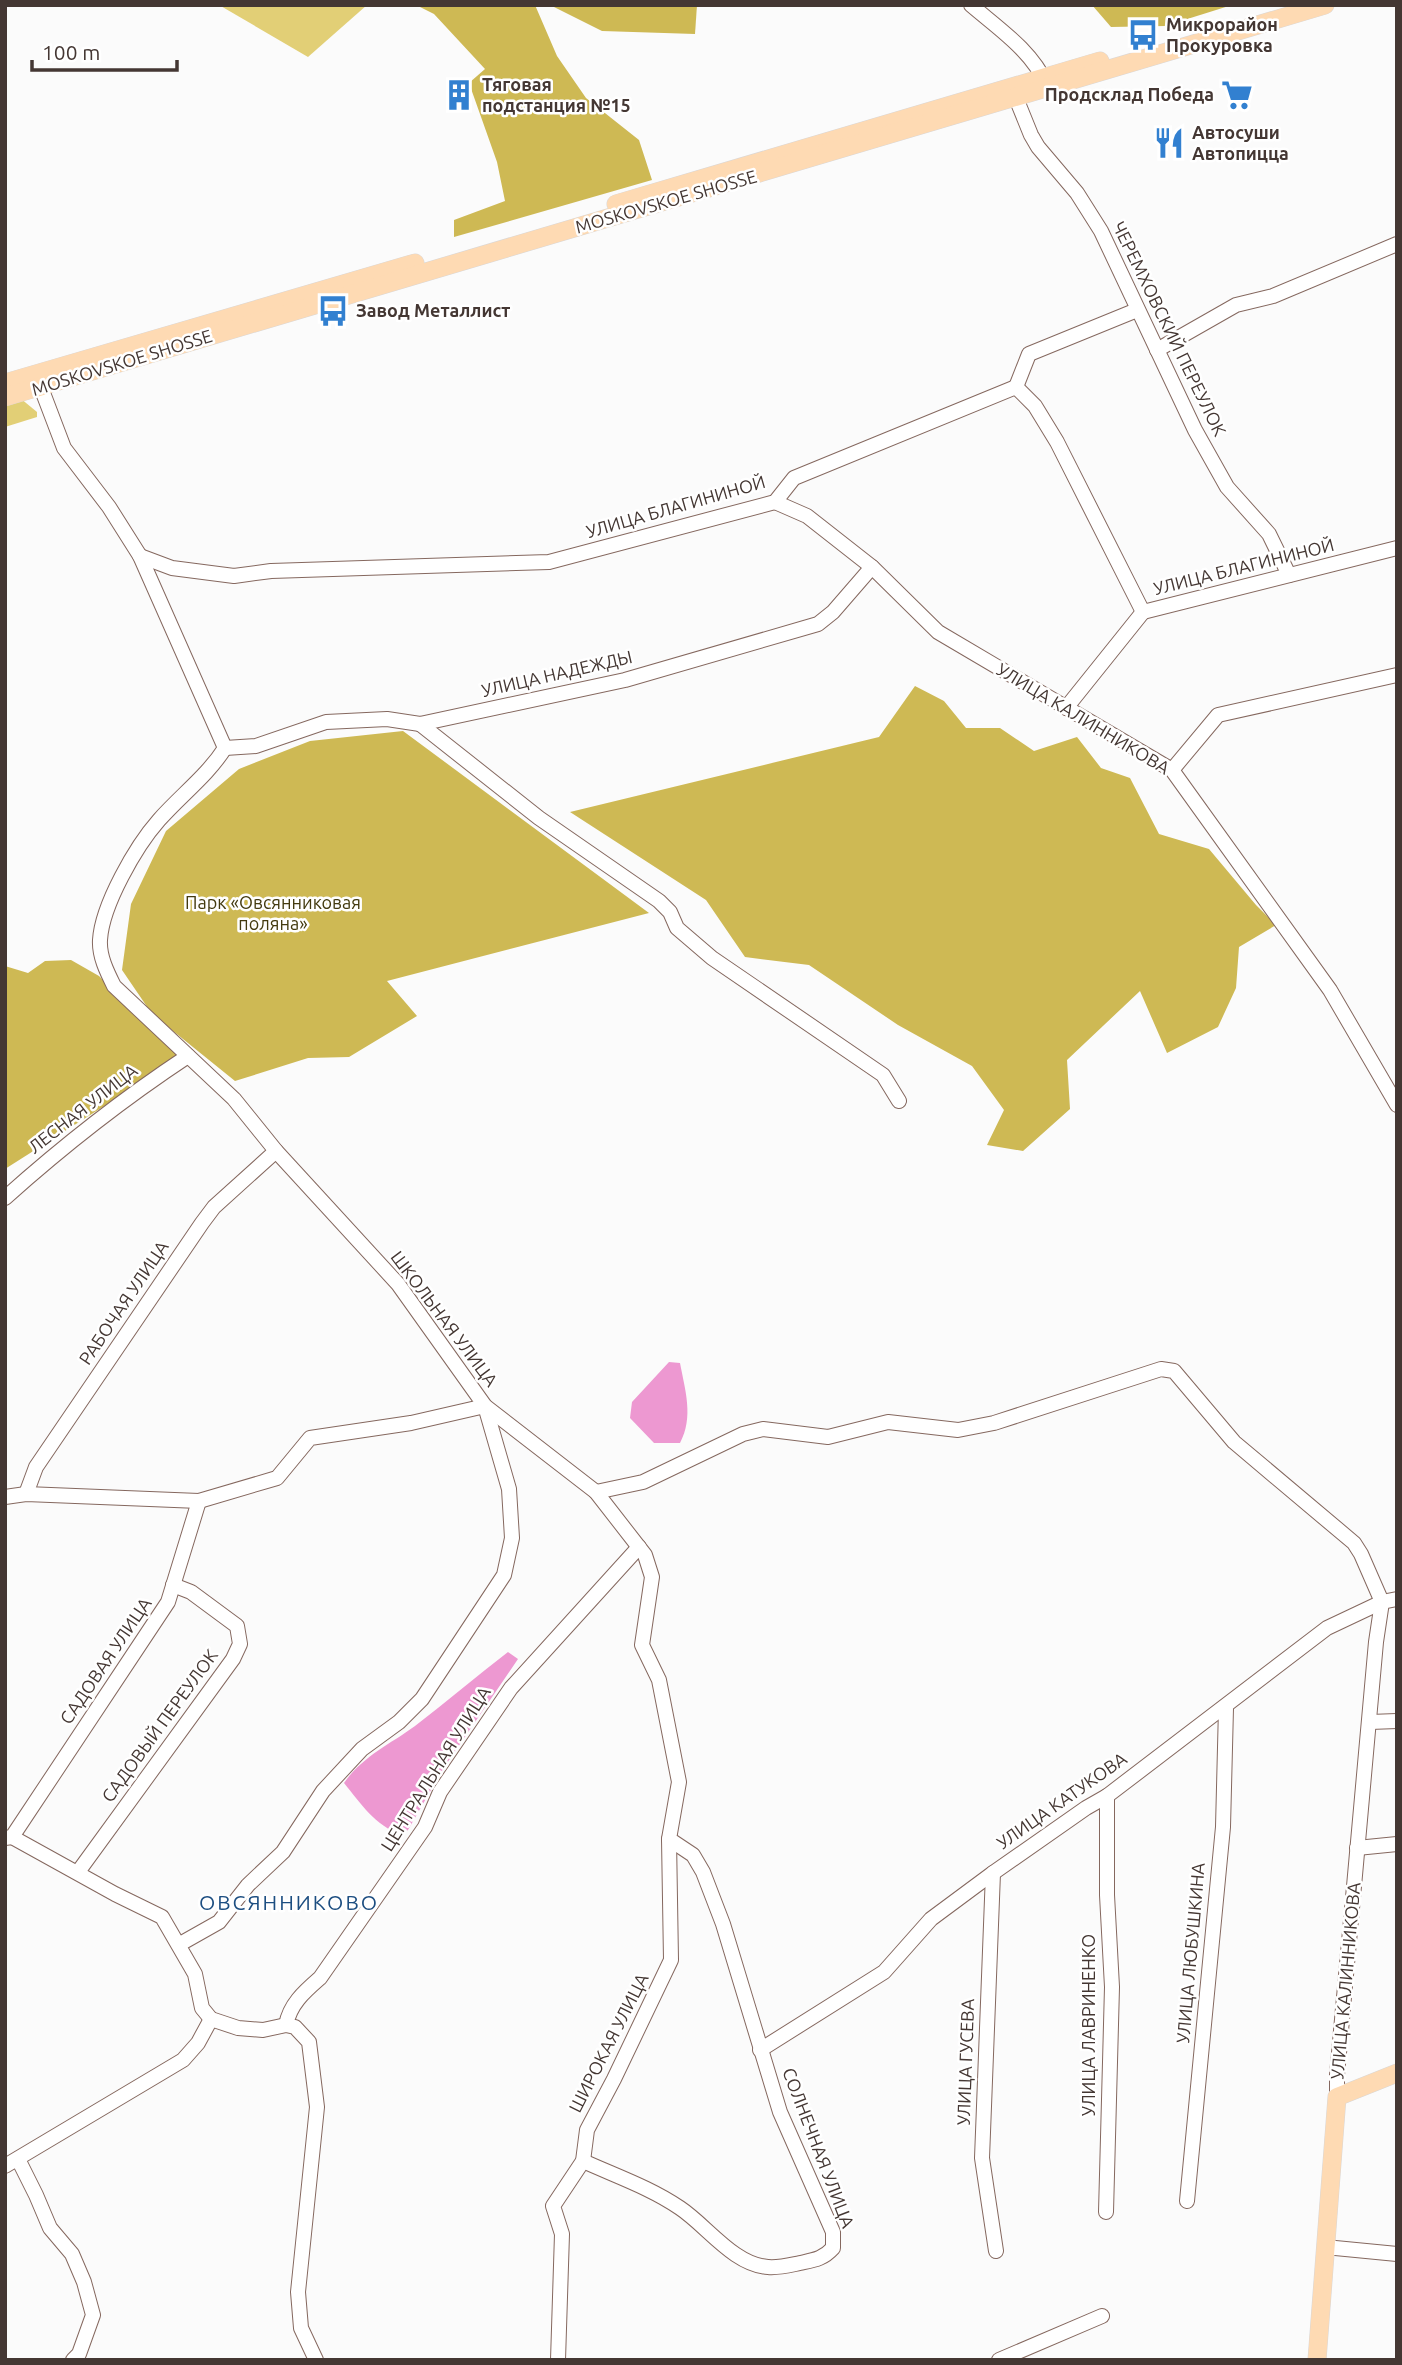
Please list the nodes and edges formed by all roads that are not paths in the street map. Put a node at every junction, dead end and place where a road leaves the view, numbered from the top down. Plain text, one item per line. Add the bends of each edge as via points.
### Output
1 (971, 5) edge
2 (1288, 5) edge
3 (1317, 6) edge
4 (1046, 83) junction
5 (1016, 98) junction
6 (1397, 244) edge
7 (1137, 310) junction
8 (1157, 351) junction
9 (38, 380) junction
10 (5, 383) edge
11 (1016, 387) junction
12 (5, 397) edge
13 (775, 502) junction
14 (1397, 548) edge
15 (140, 556) junction
16 (872, 567) junction
17 (1289, 575) junction
18 (1143, 612) junction
19 (1397, 675) edge
20 (1066, 708) junction
21 (420, 724) junction
22 (225, 748) junction
23 (1172, 770) junction
24 (188, 1056) junction
25 (899, 1101) dead end
26 (1397, 1105) edge
27 (276, 1151) junction
28 (5, 1198) edge
29 (485, 1406) junction
30 (597, 1492) junction
31 (26, 1494) junction
32 (5, 1497) edge
33 (199, 1501) junction
34 (639, 1547) junction
35 (173, 1585) junction
36 (1397, 1599) edge
37 (1382, 1602) junction
38 (1226, 1708) junction
39 (1397, 1721) edge
40 (1370, 1722) junction
41 (1107, 1796) junction
42 (9, 1838) edge
43 (669, 1839) junction
44 (1397, 1844) edge
45 (1357, 1847) junction
46 (78, 1872) junction
47 (993, 1873) junction
48 (180, 1944) junction
49 (211, 2019) junction
50 (286, 2025) junction
51 (760, 2050) junction
52 (1397, 2073) edge
53 (1337, 2097) junction
54 (583, 2161) junction
55 (11, 2163) edge
56 (1187, 2202) dead end
57 (1106, 2213) dead end
58 (1325, 2247) junction
59 (996, 2251) dead end
60 (1397, 2253) edge
61 (1102, 2316) dead end
62 (79, 2358) edge
63 (316, 2360) edge
64 (558, 2360) edge
65 (999, 2360) edge
66 (1317, 2360) edge

1 - 4 street via 1027,53
2 - 4 main road, MOSKOVSKOE SHOSSE
3 - 4 main road, MOSKOVSKOE SHOSSE
4 - 5 main road, MOSKOVSKOE SHOSSE
4 - 9 main road, MOSKOVSKOE SHOSSE
5 - 7 street, ЧЕРЕМХОВСКИЙ ПЕРЕУЛОК via 1038,147 1077,193 1101,231
5 - 9 main road, MOSKOVSKOE SHOSSE
6 - 8 street via 1273,296 1236,305
7 - 8 street, ЧЕРЕМХОВСКИЙ ПЕРЕУЛОК
7 - 11 street via 1029,355
8 - 17 street, ЧЕРЕМХОВСКИЙ ПЕРЕУЛОК via 1227,487 1269,534
9 - 10 main road, MOSKOVSKOE SHOSSE
9 - 12 main road, MOSKOVSKOE SHOSSE
9 - 15 street via 64,448
11 - 13 street, УЛИЦА БЛАГИНИНОЙ via 794,478
11 - 18 street, УЛИЦА БЛАГИНИНОЙ via 1035,406 1057,442
13 - 15 street, УЛИЦА БЛАГИНИНОЙ via 549,562 234,576 172,568
13 - 16 street, УЛИЦА КАЛИННИКОВА via 807,516
14 - 17 street, УЛИЦА БЛАГИНИНОЙ
15 - 22 street
16 - 20 street, УЛИЦА КАЛИННИКОВА via 938,632
16 - 21 street, УЛИЦА НАДЕЖДЫ via 818,624 625,680
17 - 18 street, УЛИЦА БЛАГИНИНОЙ
18 - 20 street
19 - 23 street via 1218,715
20 - 23 street, УЛИЦА КАЛИННИКОВА
21 - 22 street, УЛИЦА НАДЕЖДЫ via 387,719 326,722 256,746
21 - 25 street via 539,818 659,901 677,928 712,958 883,1075
22 - 24 street, ШКОЛЬНАЯ УЛИЦА via 212,769 148,834 116,888 100,941 114,986
23 - 26 street, УЛИЦА КАЛИННИКОВА via 1330,990
24 - 27 street, ШКОЛЬНАЯ УЛИЦА via 239,1104
24 - 28 street, ЛЕСНАЯ УЛИЦА via 122,1101
27 - 29 street, ШКОЛЬНАЯ УЛИЦА via 398,1283
27 - 31 street, РАБОЧАЯ УЛИЦА via 202,1223 36,1467
29 - 30 street, ШКОЛЬНАЯ УЛИЦА
29 - 33 street via 310,1438 277,1478
29 - 48 street via 509,1489 512,1538 504,1575 422,1699 362,1749 323,1791 283,1852 248,1885 219,1923
30 - 34 street, ШКОЛЬНАЯ УЛИЦА
30 - 37 street via 643,1482 753,1431 828,1437 888,1422 958,1430 994,1423 1161,1368 1174,1371 1234,1442 1354,1543
31 - 32 street
31 - 33 street
33 - 35 street, САДОВАЯ УЛИЦА
34 - 43 street, ШИРОКАЯ УЛИЦА via 652,1577 642,1645 660,1679 679,1782
34 - 50 street, ЦЕНТРАЛЬНАЯ УЛИЦА via 511,1688 440,1792 425,1827 320,1978 288,2013
35 - 42 street, САДОВАЯ УЛИЦА via 168,1602
35 - 46 street, САДОВЫЙ ПЕРЕУЛОК via 191,1592 237,1626 240,1644 199,1708
36 - 37 street, УЛИЦА КАТУКОВА
37 - 38 street, УЛИЦА КАТУКОВА via 1327,1628
37 - 40 street, УЛИЦА КАЛИННИКОВА
38 - 41 street, УЛИЦА КАТУКОВА
38 - 56 street, УЛИЦА ЛЮБУШКИНА via 1223,1827
39 - 40 street
40 - 45 street, УЛИЦА КАЛИННИКОВА
41 - 47 street, УЛИЦА КАТУКОВА
41 - 57 street, УЛИЦА ЛАВРИНЕНКО via 1112,1987
42 - 46 street
43 - 51 street, СОЛНЕЧНАЯ УЛИЦА via 693,1855 703,1872
43 - 54 street, ШИРОКАЯ УЛИЦА via 671,1960 587,2130
44 - 45 street
45 - 53 street, УЛИЦА КАЛИННИКОВА
46 - 48 street via 162,1917
47 - 51 street, УЛИЦА КАТУКОВА via 930,1919 884,1972
47 - 59 street, УЛИЦА ГУСЕВА via 982,2158
48 - 49 street via 195,1974 202,2008
49 - 50 street via 238,2028 263,2030
49 - 55 street via 183,2060
50 - 63 street via 295,2027 309,2042 317,2107 298,2292 301,2328
51 - 54 street, СОЛНЕЧНАЯ УЛИЦА via 780,2112 833,2232 833,2248 824,2258 784,2266 752,2263 681,2208
52 - 53 main road
53 - 58 main road, УЛИЦА КАЛИННИКОВА
54 - 64 street via 553,2206 562,2234
55 - 62 street via 36,2195 50,2228 72,2254 84,2282 93,2315
58 - 60 street
58 - 66 main road, УЛИЦА КАЛИННИКОВА
61 - 65 street

